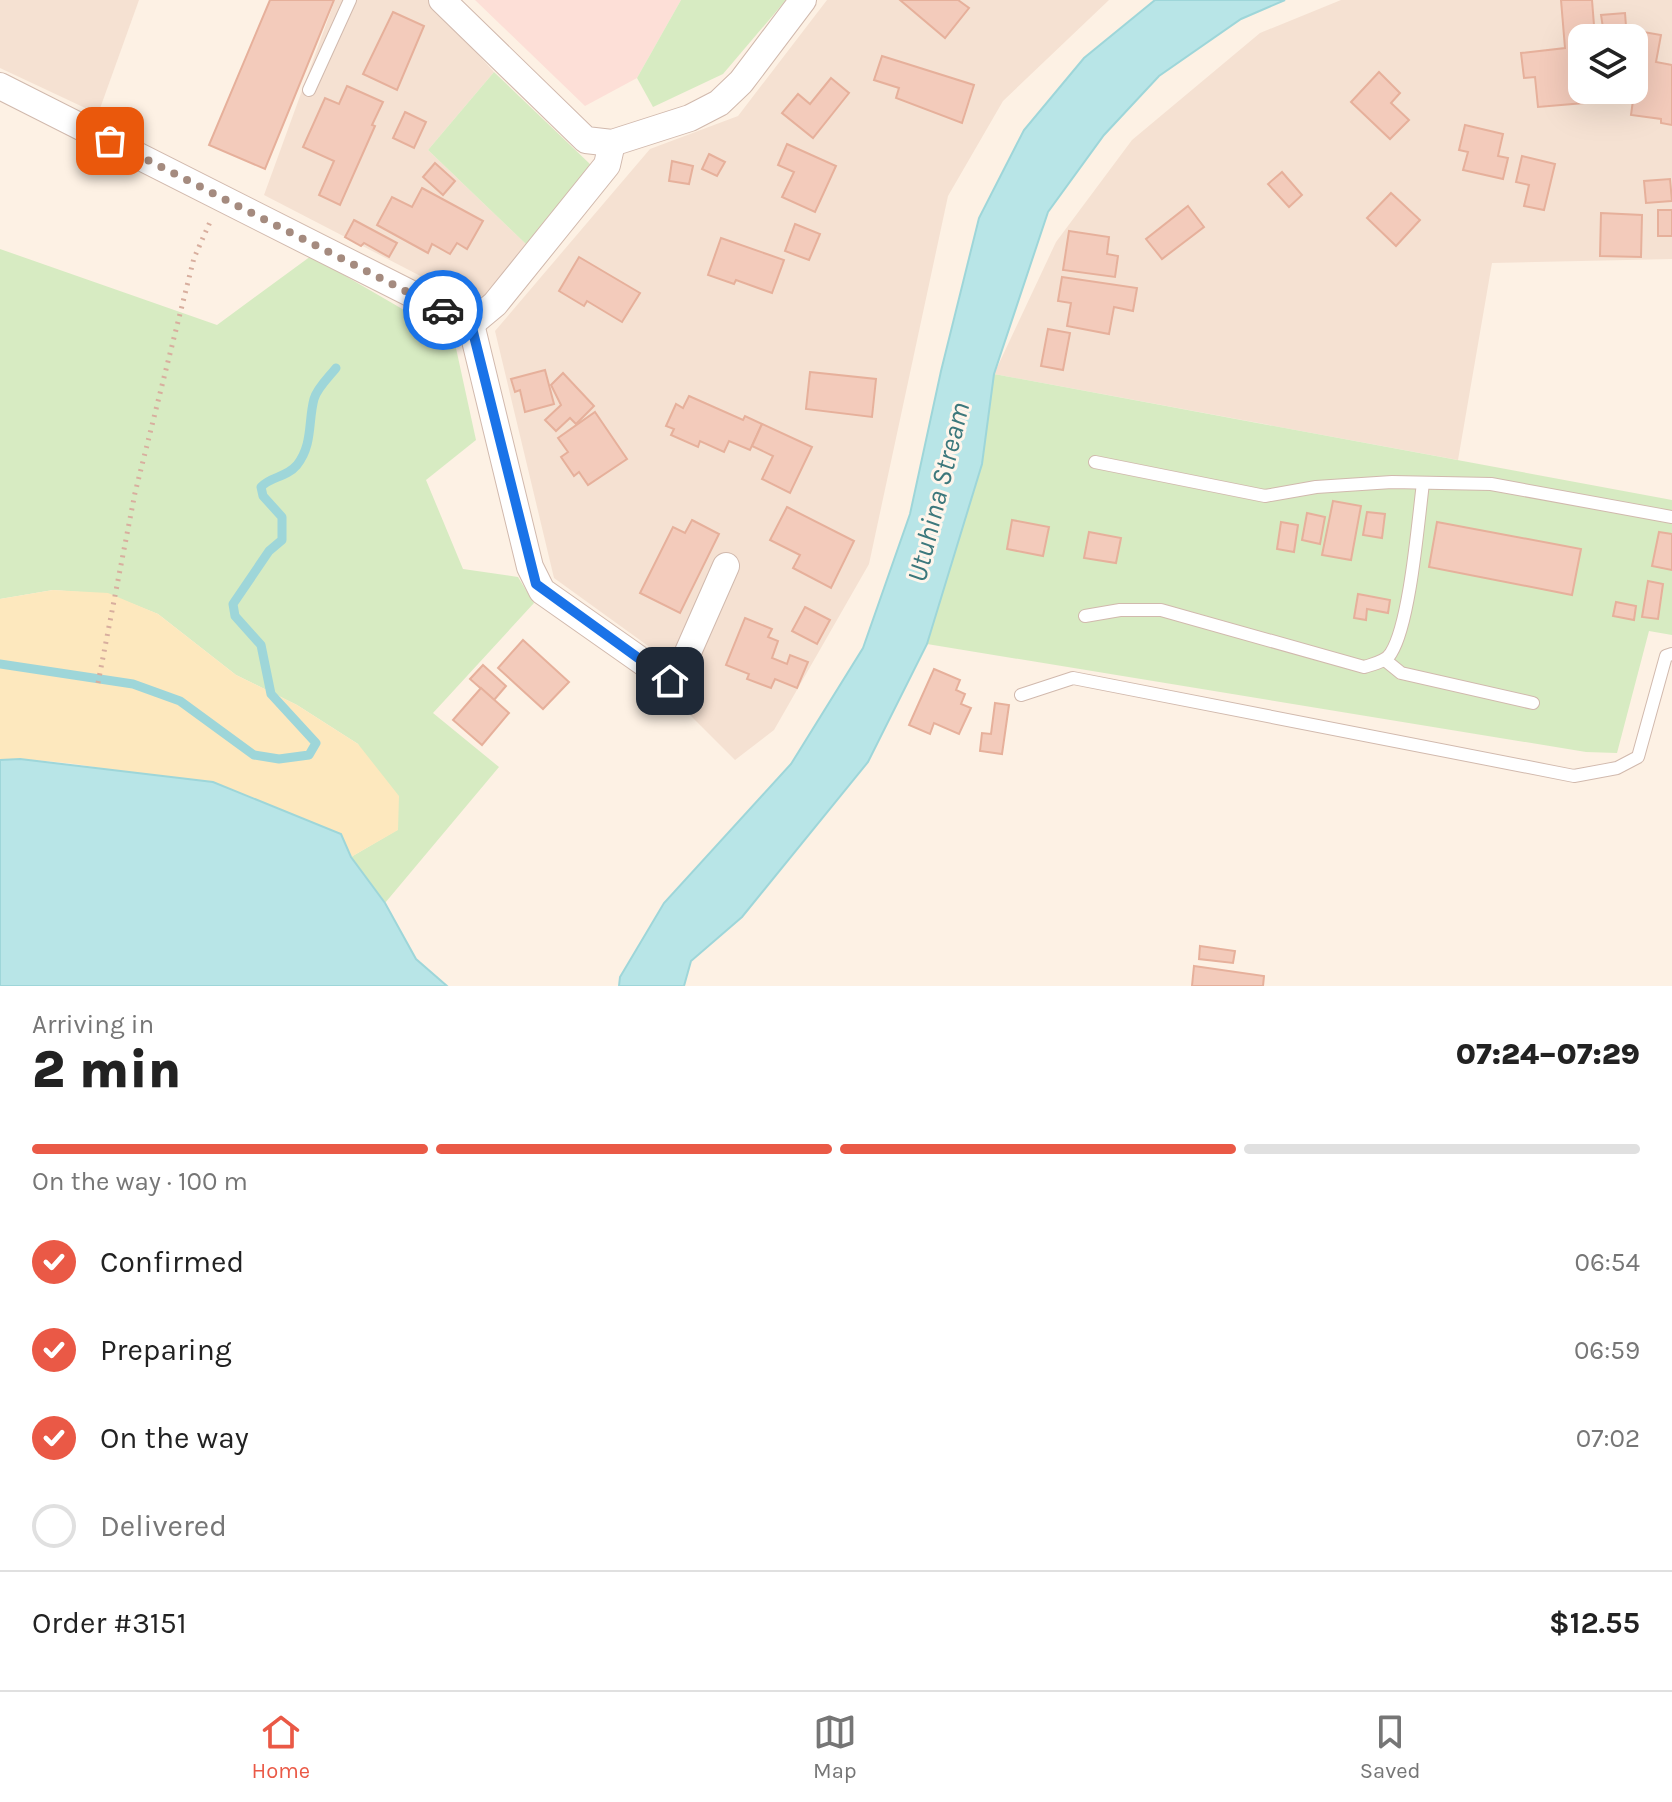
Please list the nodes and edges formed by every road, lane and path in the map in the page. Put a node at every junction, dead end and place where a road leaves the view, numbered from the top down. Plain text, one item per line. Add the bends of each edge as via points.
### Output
1 (350, 0) edge
2 (442, 0) edge
3 (803, 0) edge
4 (0, 86) edge
5 (309, 90) dead end
6 (612, 143) junction
7 (221, 197) junction
8 (471, 324) junction
9 (1095, 462) dead end
10 (1423, 483) junction
11 (1672, 517) edge
12 (726, 566) dead end
13 (1085, 616) dead end
14 (1672, 654) edge
15 (1385, 660) junction
16 (98, 683) dead end
17 (1021, 695) dead end
18 (1533, 703) dead end

1 - 5 lane
2 - 6 street via 586,140
3 - 6 street via 719,103
4 - 7 street
6 - 8 street via 607,165 495,304
7 - 8 street
7 - 16 path via 194,258 135,493
8 - 12 street via 536,584 670,681 681,668
9 - 10 lane via 1265,496 1316,487
10 - 11 lane via 1491,484
10 - 15 lane via 1410,582 1399,633
13 - 15 lane via 1161,610 1364,667
14 - 17 lane via 1666,656 1638,757 1617,768 1574,776 1073,678
15 - 18 lane via 1401,673

